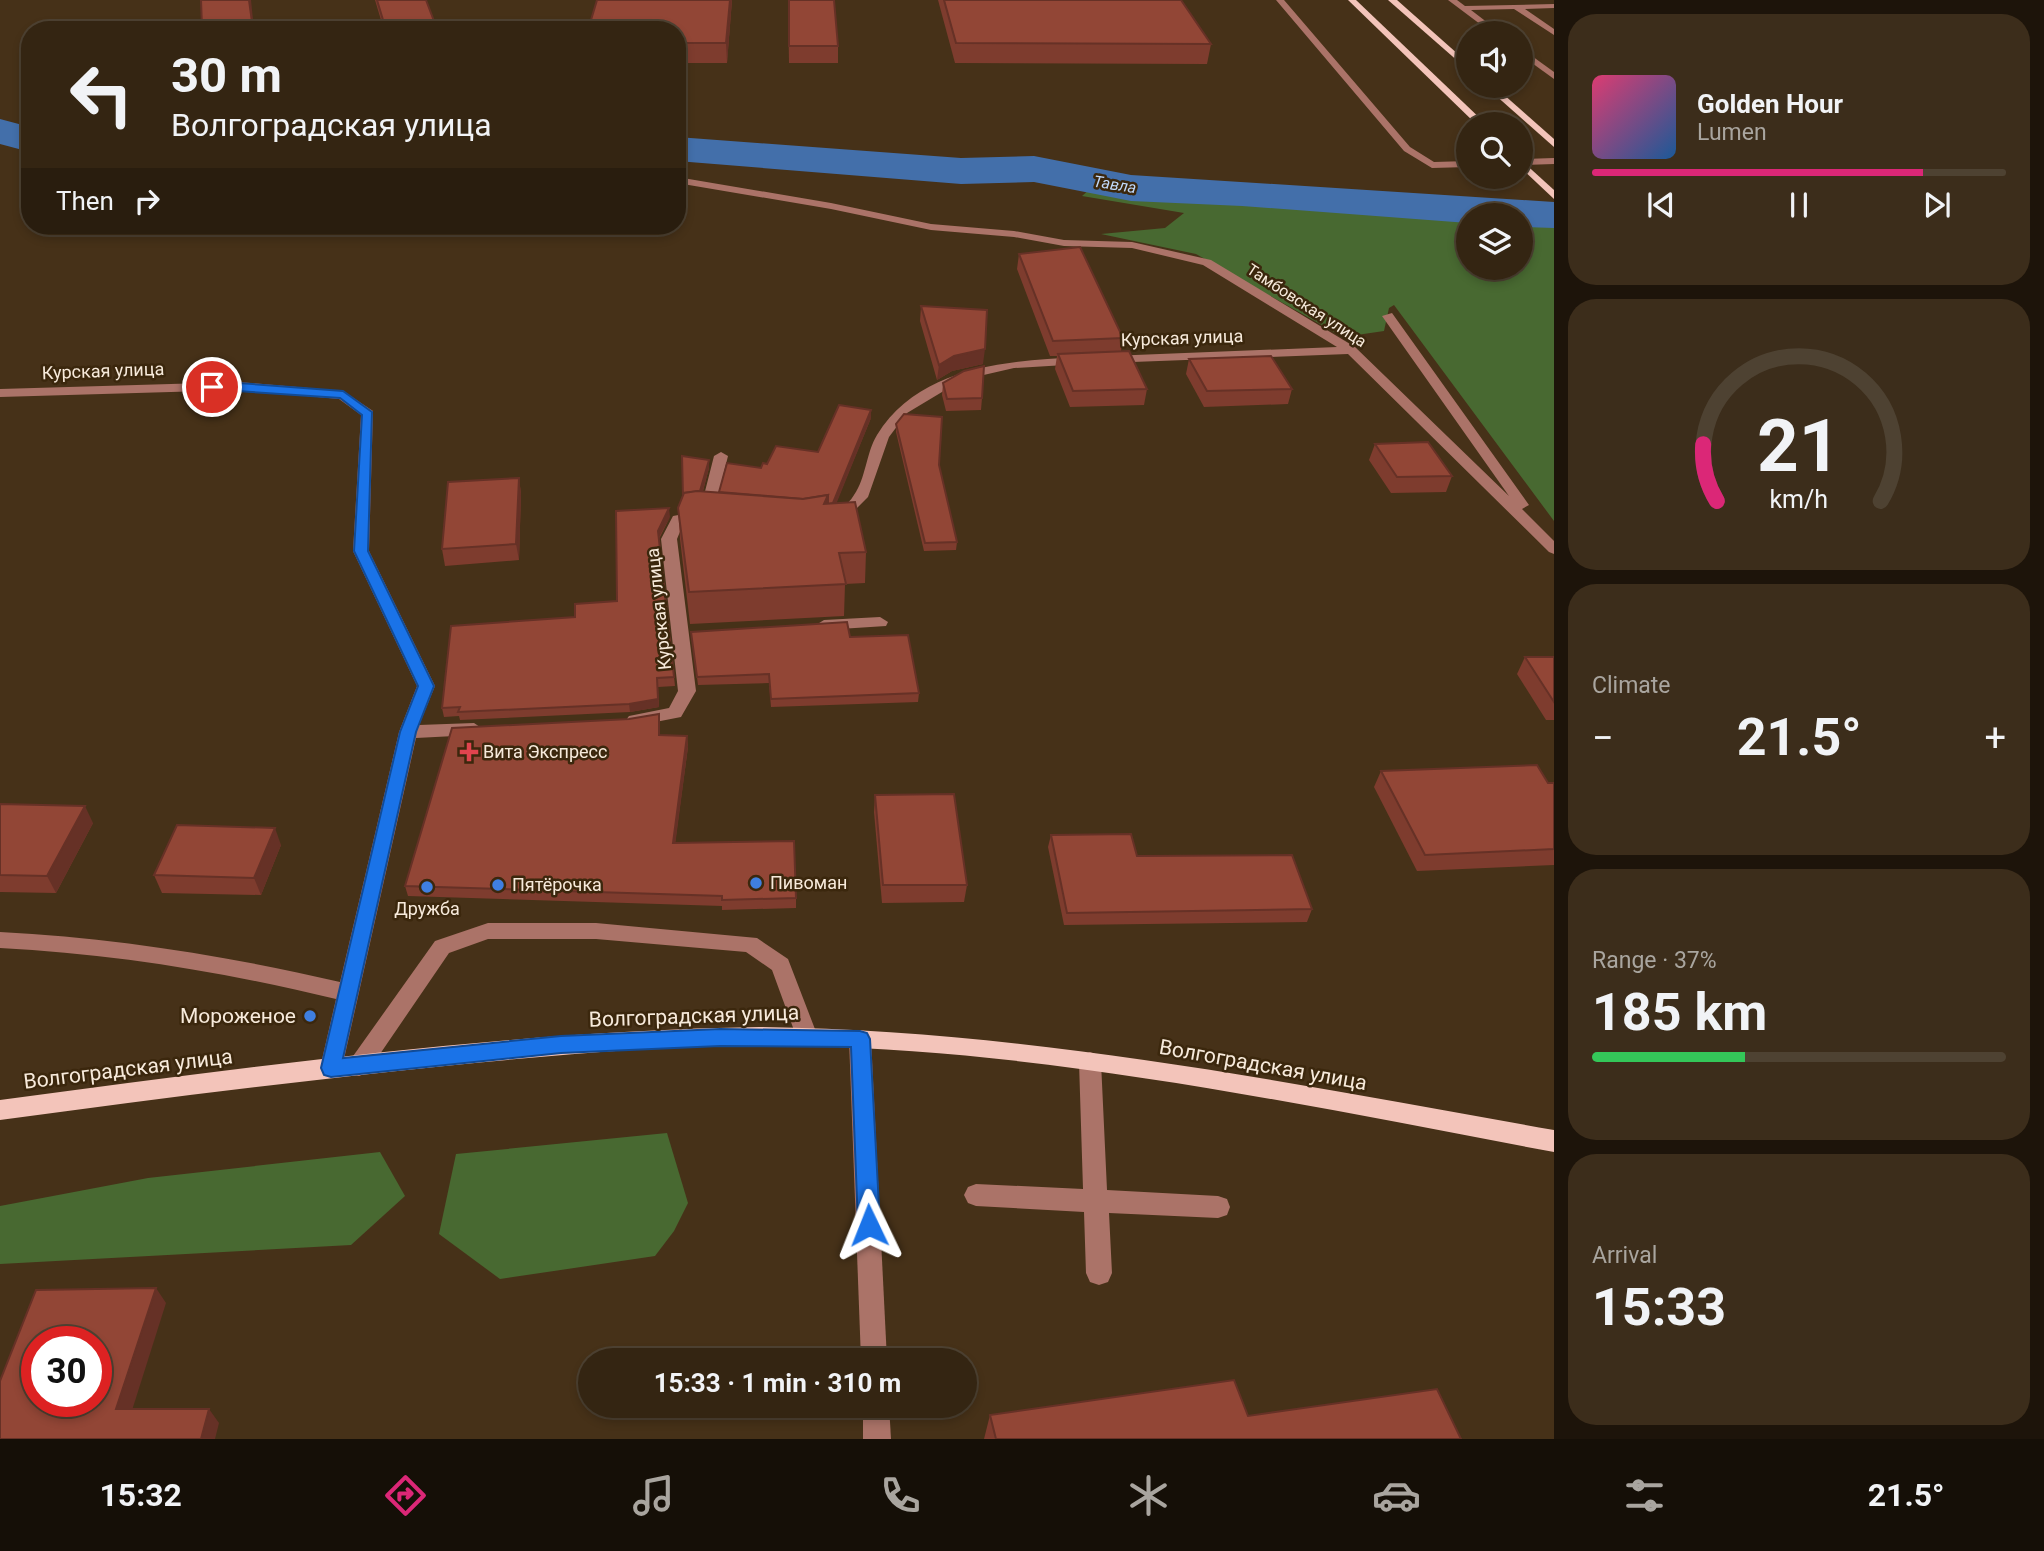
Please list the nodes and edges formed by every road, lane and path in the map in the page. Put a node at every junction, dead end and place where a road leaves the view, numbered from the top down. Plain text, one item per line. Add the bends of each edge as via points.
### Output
1 (1280, 0) edge
2 (1352, 0) edge
3 (1392, 0) edge
4 (1452, 0) edge
5 (1507, 0) edge
6 (1554, 6) edge
7 (1516, 7) junction
8 (1463, 8) junction
9 (1481, 21) edge
10 (1554, 33) edge
11 (1456, 56) edge
12 (1533, 59) edge
13 (1552, 72) edge
14 (1503, 98) edge
15 (1470, 112) edge
16 (1554, 144) edge
17 (1554, 161) edge
18 (1533, 162) edge
19 (1456, 164) edge
20 (1533, 175) edge
21 (686, 182) edge
22 (1554, 196) edge
23 (1388, 317) dead end
24 (1351, 350) junction
25 (0, 393) edge
26 (721, 456) dead end
27 (827, 520) edge
28 (1552, 547) edge
29 (880, 622) dead end
30 (813, 625) edge
31 (616, 721) edge
32 (491, 728) edge
33 (408, 732) junction
34 (0, 940) edge
35 (349, 993) junction
36 (807, 1037) junction
37 (860, 1039) junction
38 (1090, 1062) junction
39 (359, 1066) junction
40 (331, 1068) junction
41 (0, 1110) edge
42 (1554, 1141) edge
43 (976, 1195) dead end
44 (1096, 1201) junction
45 (1218, 1207) dead end
46 (1099, 1273) dead end
47 (873, 1348) edge
48 (876, 1418) edge
49 (877, 1439) edge

1 - 19 street via 1407,149 1432,165
2 - 15 main road
3 - 11 main road
4 - 8 street
5 - 7 street
6 - 7 street
7 - 8 street
7 - 10 street
8 - 9 street
12 - 13 street
14 - 16 main road
17 - 18 street
20 - 22 main road
21 - 24 street, Тамбовская улица via 931,227 1064,243 1132,245 1207,262
23 - 28 street
24 - 27 street, Курская улица via 1014,364 958,377 902,410 882,437 861,497 839,518
24 - 28 street, Тамбовская улица
25 - 33 street, Курская улица via 239,386 343,395 368,414 361,551 426,686
26 - 31 street, Курская улица via 713,516 678,519 669,539 687,632 687,691 675,713
29 - 30 street
32 - 33 street
33 - 35 street, Курская улица
34 - 35 street via 66,942 169,957
35 - 40 street, Курская улица
36 - 37 main road, Волгоградская улица
36 - 39 main road, Волгоградская улица via 561,1045
36 - 39 street via 781,965 750,944 596,932 488,931 442,947
37 - 38 main road, Волгоградская улица via 979,1046
37 - 47 street
38 - 42 main road, Волгоградская улица
38 - 44 street
39 - 40 main road, Волгоградская улица
40 - 41 main road, Волгоградская улица
43 - 44 street
44 - 45 street
44 - 46 street
48 - 49 street

